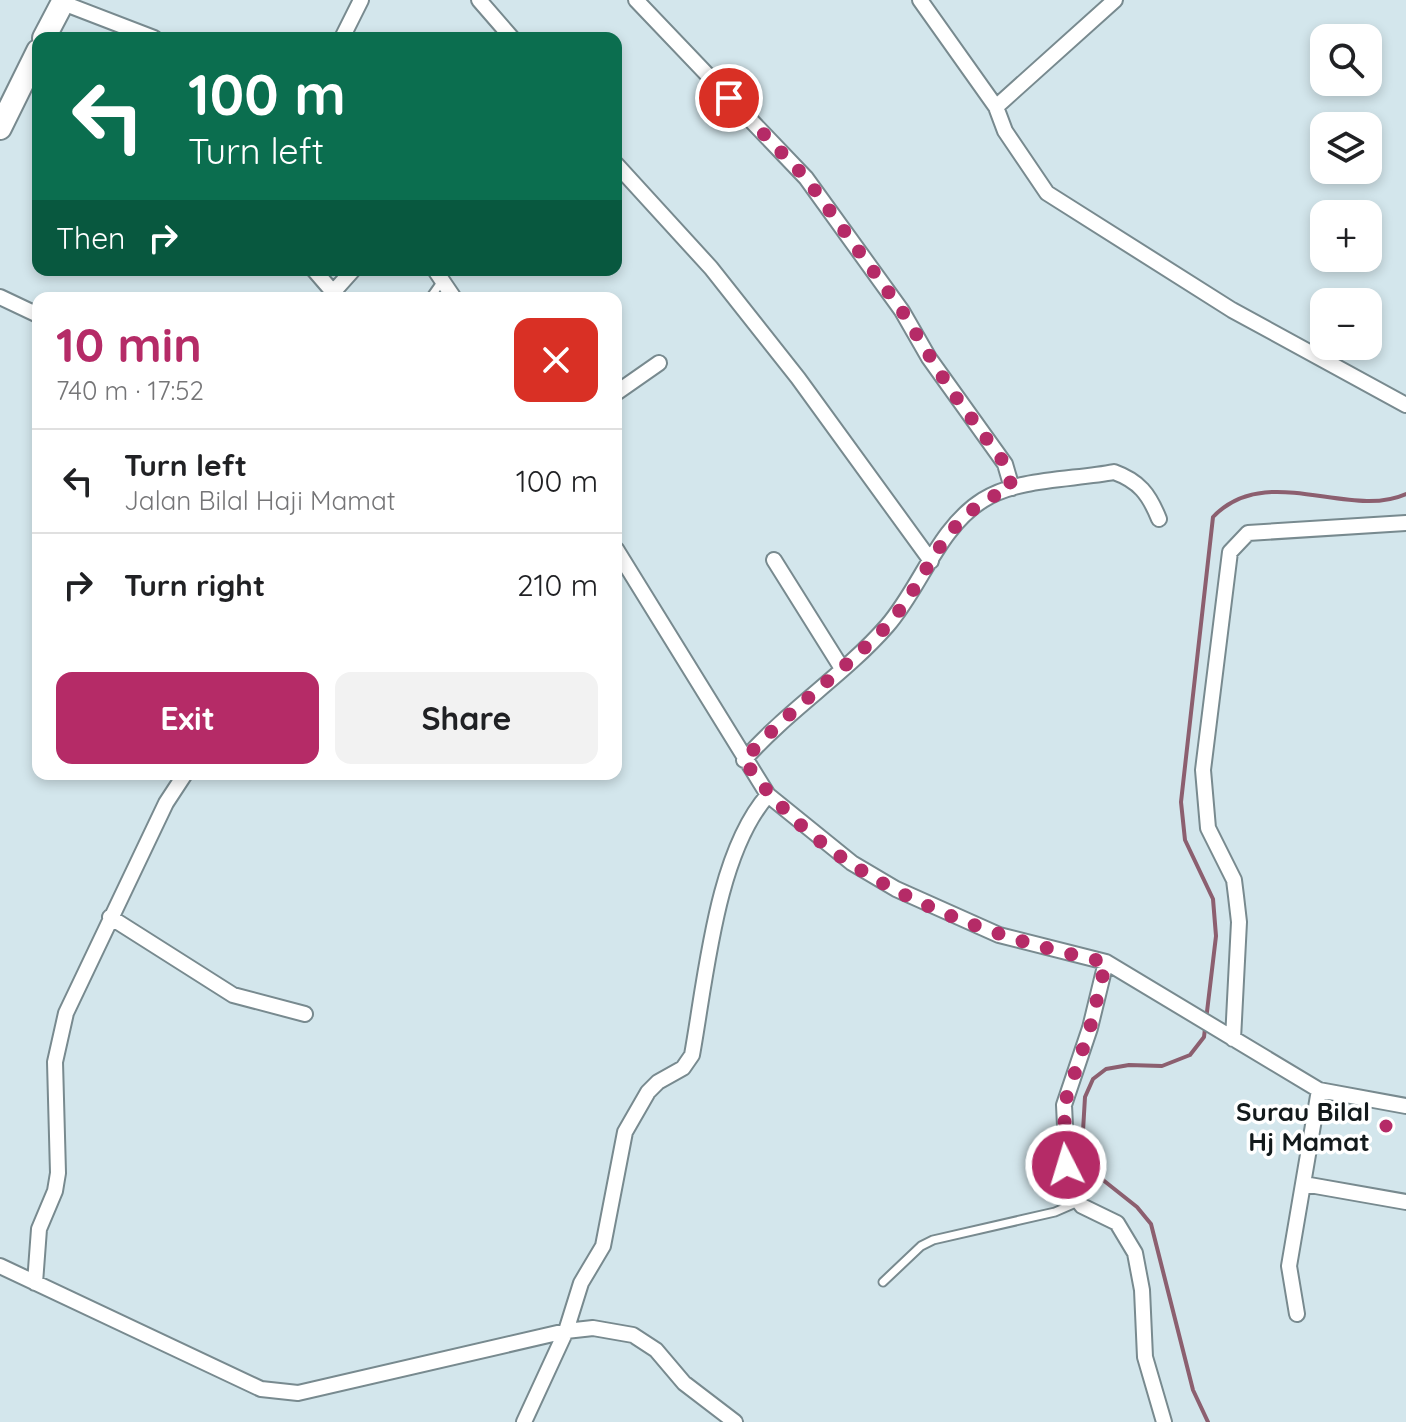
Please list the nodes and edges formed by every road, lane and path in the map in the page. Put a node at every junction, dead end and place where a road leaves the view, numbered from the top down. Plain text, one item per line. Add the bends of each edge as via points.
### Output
1 (361, 0) edge
2 (479, 0) edge
3 (636, 0) edge
4 (920, 0) edge
5 (1115, 0) edge
6 (64, 2) edge
7 (47, 32) edge
8 (139, 32) edge
9 (345, 32) edge
10 (507, 32) edge
11 (32, 63) edge
12 (996, 107) junction
13 (0, 128) edge
14 (622, 171) edge
15 (347, 276) edge
16 (333, 292) edge
17 (0, 297) edge
18 (32, 312) edge
19 (659, 363) dead end
20 (622, 389) edge
21 (1406, 405) edge
22 (1012, 488) junction
23 (1159, 519) dead end
24 (1406, 523) edge
25 (622, 559) edge
26 (774, 560) dead end
27 (931, 561) junction
28 (841, 667) junction
29 (744, 760) junction
30 (181, 780) edge
31 (768, 795) junction
32 (110, 917) junction
33 (1106, 962) junction
34 (305, 1014) dead end
35 (1233, 1039) junction
36 (1319, 1090) junction
37 (1406, 1106) edge
38 (1304, 1184) junction
39 (1078, 1202) junction
40 (1406, 1202) edge
41 (0, 1266) edge
42 (883, 1282) dead end
43 (35, 1283) junction
44 (1297, 1314) dead end
45 (566, 1331) junction
46 (524, 1422) edge
47 (735, 1422) edge
48 (1164, 1422) edge

1 - 9 street
2 - 10 street
3 - 22 street via 806,178 1005,464
4 - 12 street
5 - 12 street
6 - 7 main road
6 - 8 street
11 - 13 main road
12 - 21 street via 1005,131 1047,193 1232,310
14 - 27 street via 711,268
15 - 16 street
17 - 18 street
19 - 20 street
22 - 23 street via 1114,472 1149,494
22 - 27 street via 963,515
24 - 35 street via 1248,533 1230,552 1203,770 1208,828 1234,880 1239,922
25 - 29 street
26 - 28 street
27 - 28 street via 886,626
28 - 29 street
29 - 31 street
30 - 32 street
31 - 33 street via 815,837 896,889 999,935
31 - 45 street via 744,826 735,851 692,1055 683,1068 648,1092 625,1132 609,1227 581,1283
32 - 34 street via 233,995
32 - 43 street via 66,1013 57,1048 58,1173 39,1229
33 - 35 street
33 - 39 street via 1064,1105 1068,1188
35 - 36 street
36 - 37 street
36 - 38 street
38 - 40 street
38 - 44 street via 1289,1266
39 - 42 lane via 933,1240
39 - 48 street via 1111,1217 1135,1253 1147,1371
41 - 43 street
43 - 45 street via 242,1381 281,1392 307,1391
45 - 46 street
45 - 47 street via 593,1328 633,1335

